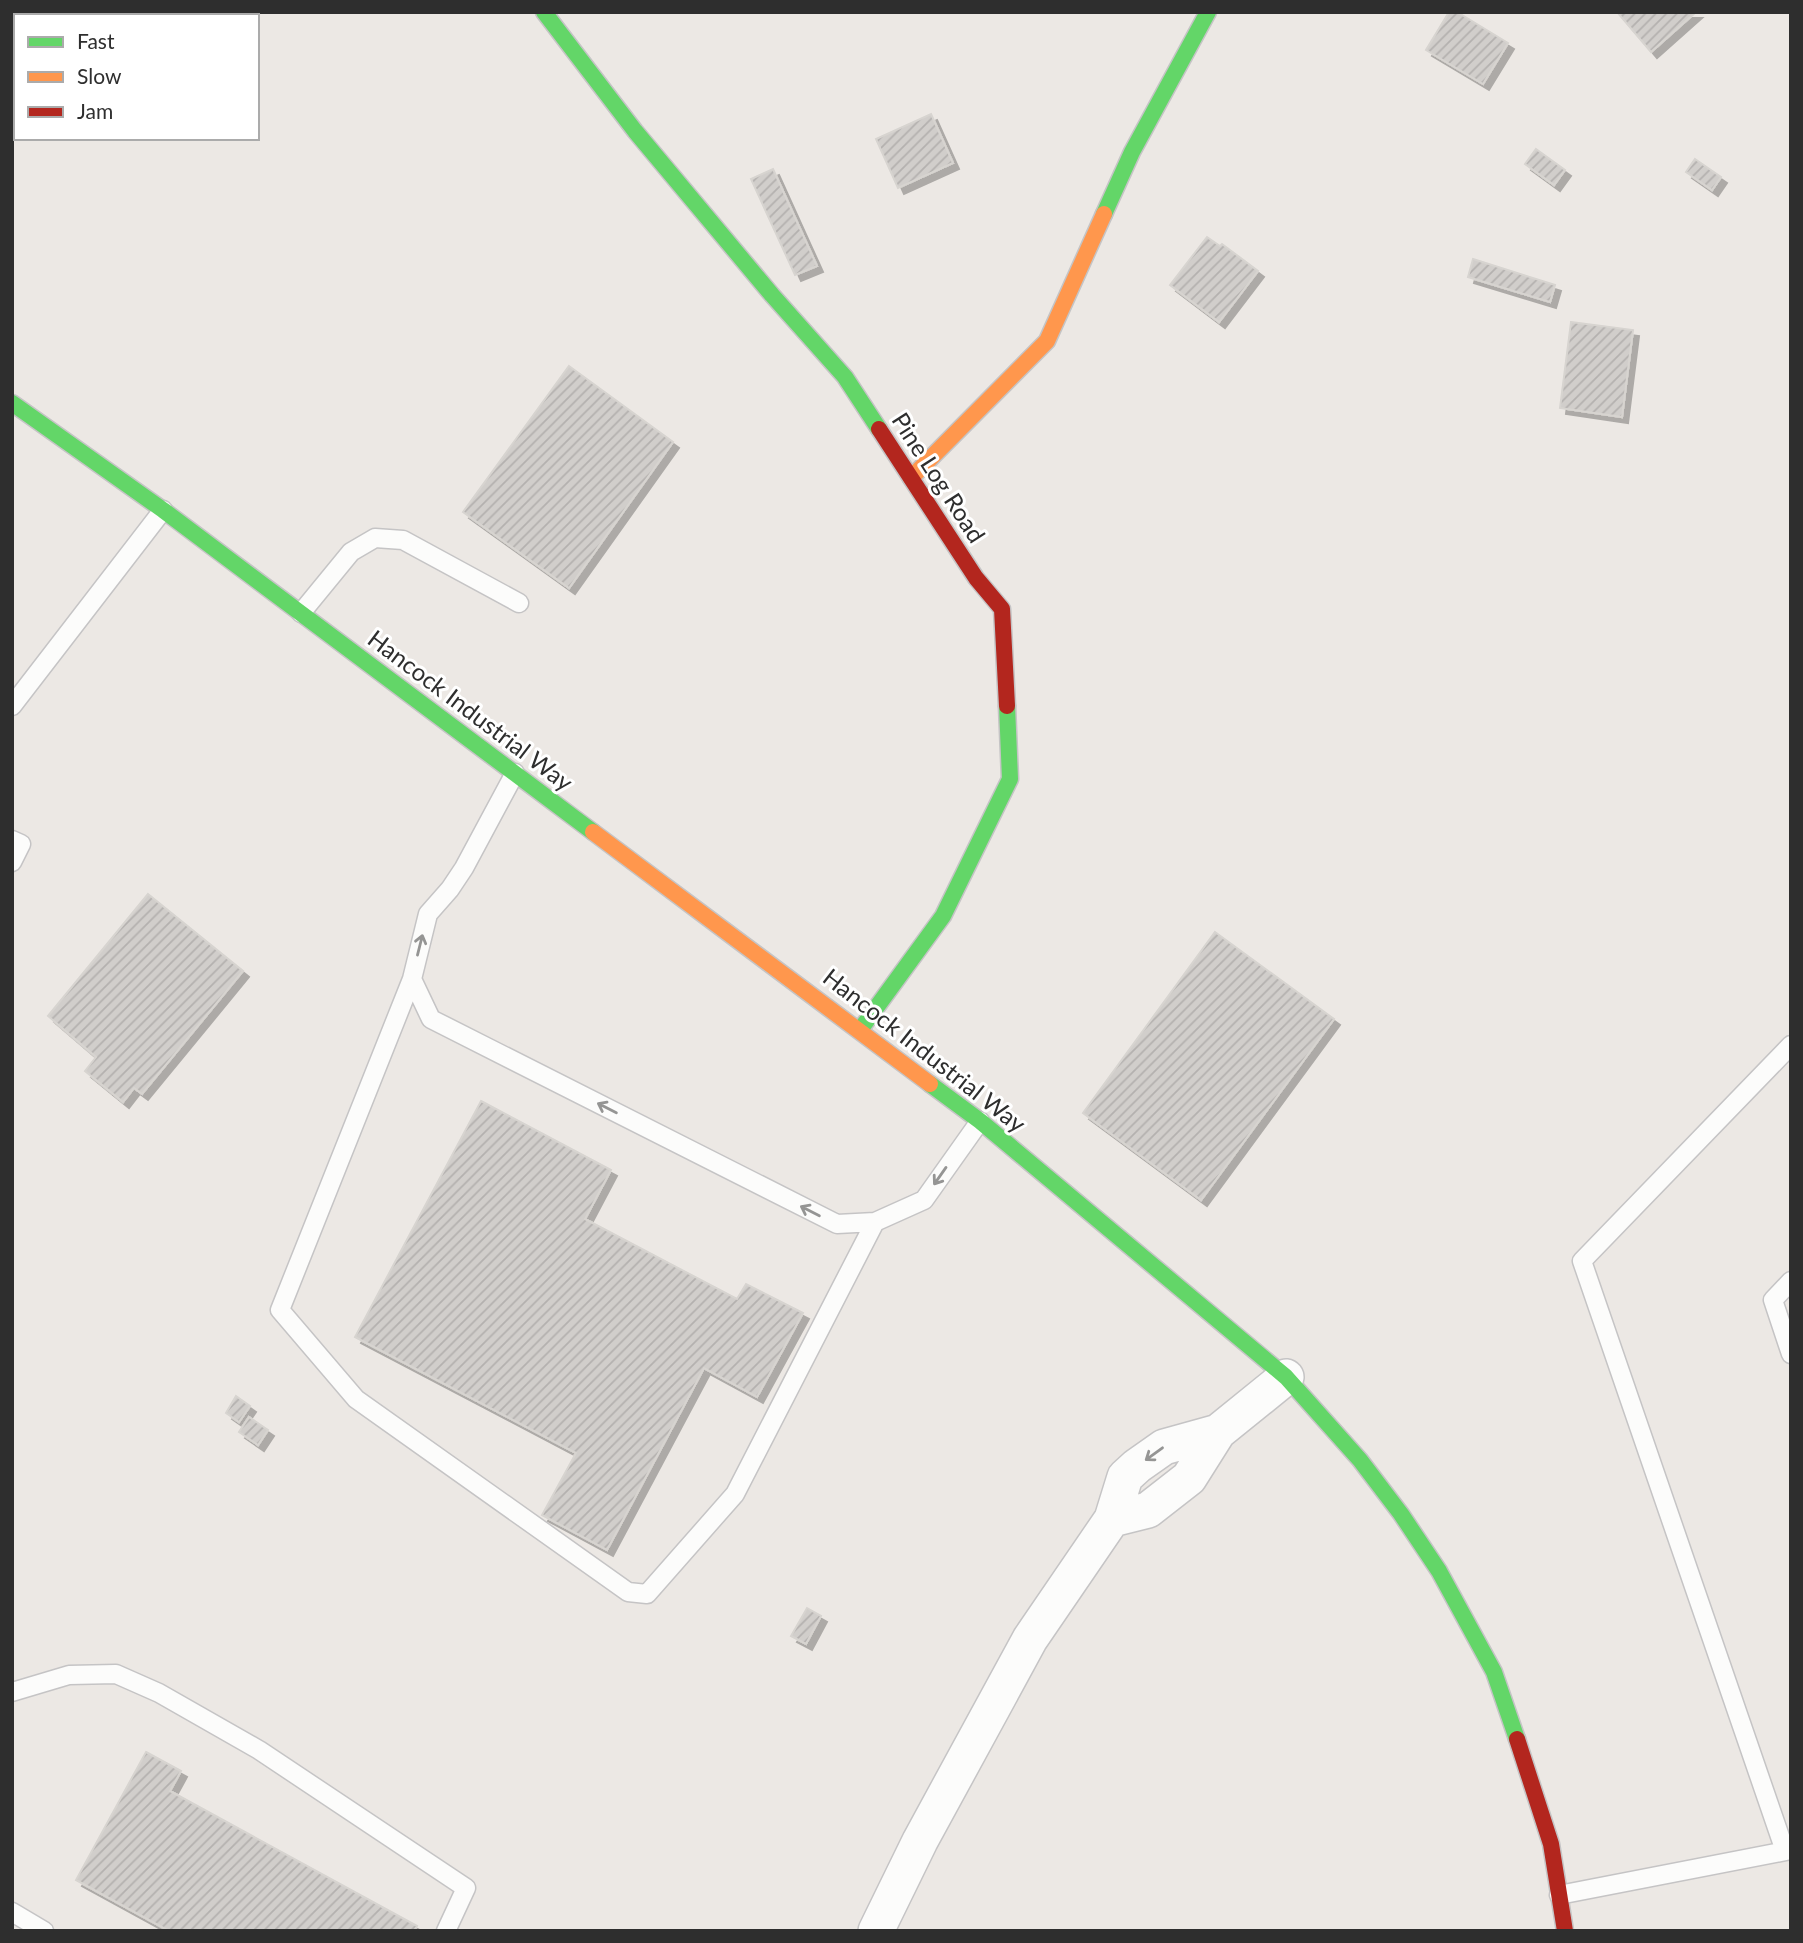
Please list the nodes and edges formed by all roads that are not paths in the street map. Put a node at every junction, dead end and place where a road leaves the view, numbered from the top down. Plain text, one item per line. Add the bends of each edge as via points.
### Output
1 (544, 12) edge
2 (1208, 12) edge
3 (12, 403) edge
4 (911, 478) junction
5 (163, 510) junction
6 (519, 603) dead end
7 (301, 613) junction
8 (12, 706) edge
9 (515, 773) junction
10 (12, 840) edge
11 (12, 862) edge
12 (412, 979) junction
13 (860, 1030) junction
14 (1791, 1045) edge
15 (980, 1121) junction
16 (875, 1222) junction
17 (1791, 1281) edge
18 (1791, 1354) edge
19 (1286, 1377) junction
20 (12, 1692) edge
21 (1788, 1850) edge
22 (1559, 1895) junction
23 (12, 1912) edge
24 (44, 1931) edge
25 (446, 1931) edge
26 (876, 1931) edge
27 (1565, 1931) edge

1 - 4 street, Pine Log Road via 635,131 845,377
2 - 4 street via 1132,152 1047,341
3 - 5 street, Hancock Industrial Way
4 - 13 street, Pine Log Road via 976,578 1002,609 1010,779 943,916
5 - 7 street, Hancock Industrial Way
5 - 8 lane
6 - 7 lane via 403,540 374,538 351,552
7 - 9 street, Hancock Industrial Way
12 -> 9 lane via 428,914 464,868
9 - 13 street, Hancock Industrial Way
10 - 11 lane via 21,844
16 -> 12 lane via 837,1224 431,1019
12 - 16 lane via 280,1310 356,1399 628,1592 646,1594 735,1494
13 - 15 street, Hancock Industrial Way
14 - 21 lane via 1582,1261
15 -> 16 lane via 924,1200
15 - 19 street, Hancock Industrial Way
17 - 18 lane via 1773,1300
19 - 22 street, Hancock Industrial Way via 1401,1514 1439,1571 1494,1672 1551,1843
19 - 26 street via 1218,1432 1164,1447 1125,1477 1112,1520 1030,1639
20 - 25 lane via 69,1675 116,1674 159,1693 259,1749 466,1888
21 - 22 lane
22 - 27 street, Hancock Industrial Way
23 - 24 lane

